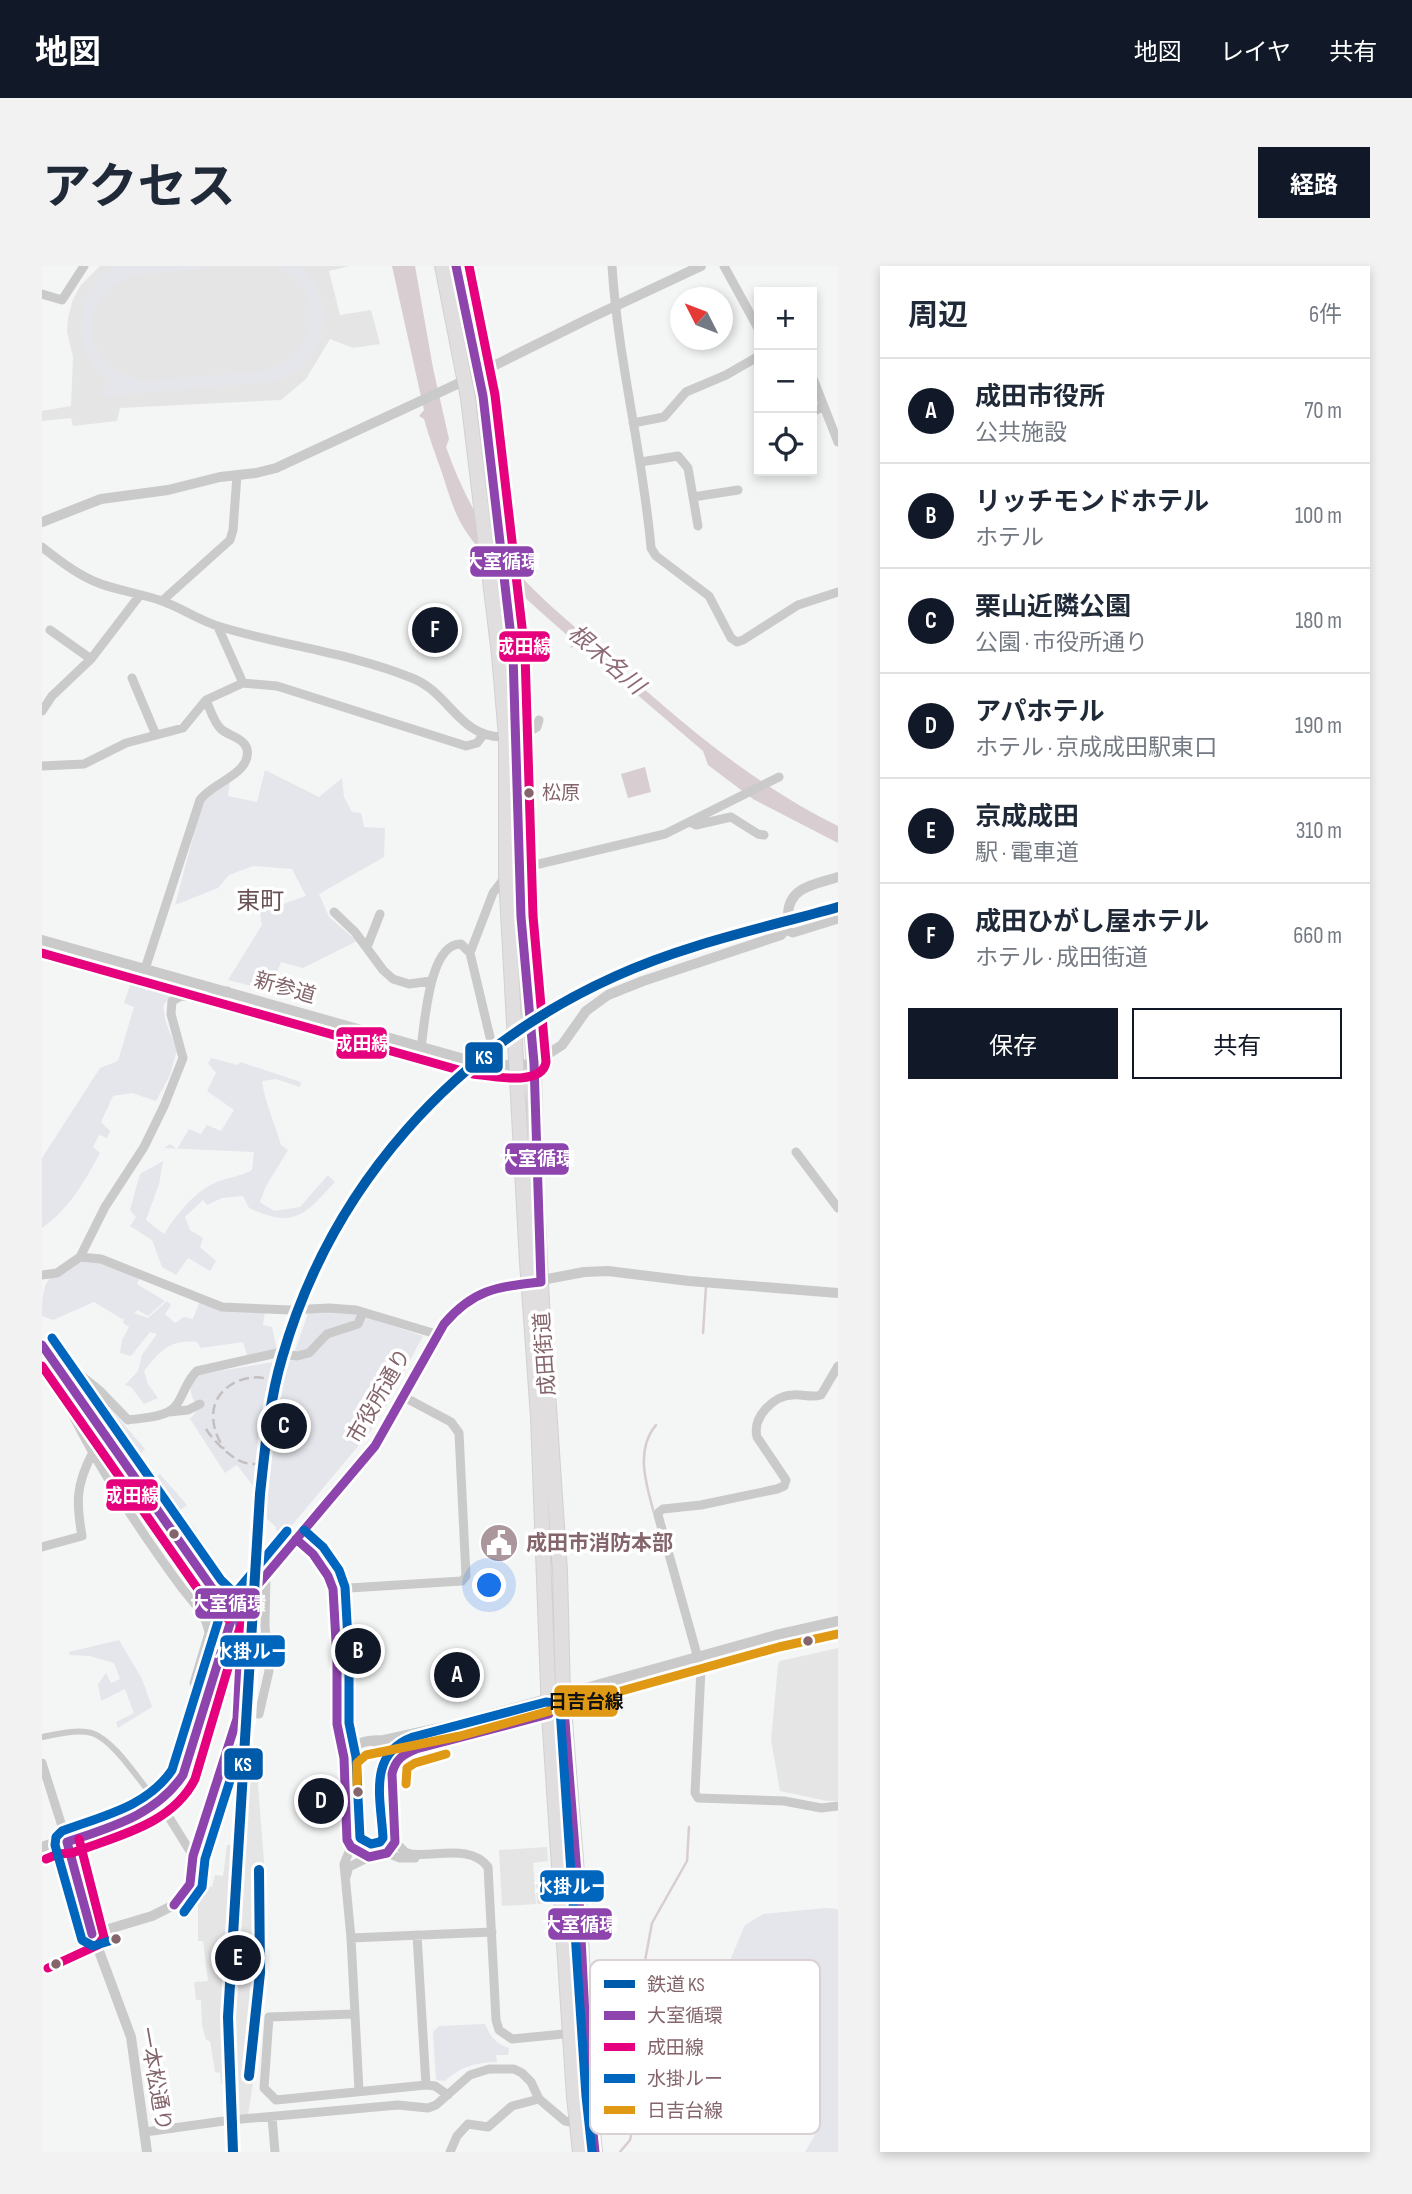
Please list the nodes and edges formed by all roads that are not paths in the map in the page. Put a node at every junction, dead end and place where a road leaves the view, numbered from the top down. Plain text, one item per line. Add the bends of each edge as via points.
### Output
1 (85, 266) edge
2 (442, 266) edge
3 (456, 266) edge
4 (612, 266) edge
5 (701, 266) edge
6 (724, 266) edge
7 (42, 294) edge
8 (615, 306) junction
9 (754, 321) edge
10 (754, 359) edge
11 (466, 380) junction
12 (817, 388) edge
13 (824, 406) junction
14 (817, 410) edge
15 (633, 423) junction
16 (838, 442) edge
17 (641, 462) junction
18 (237, 475) junction
19 (738, 490) dead end
20 (693, 497) junction
21 (42, 522) edge
22 (698, 526) dead end
23 (42, 547) edge
24 (838, 592) edge
25 (140, 595) junction
26 (162, 601) junction
27 (218, 627) junction
28 (50, 630) dead end
29 (91, 659) junction
30 (132, 678) dead end
31 (243, 683) junction
32 (206, 700) junction
33 (42, 711) edge
34 (539, 720) dead end
35 (484, 734) junction
36 (156, 735) junction
37 (511, 736) junction
38 (42, 766) edge
39 (779, 777) dead end
40 (690, 822) junction
41 (764, 835) dead end
42 (520, 868) junction
43 (506, 876) junction
44 (838, 877) edge
45 (334, 912) dead end
46 (380, 914) dead end
47 (838, 919) edge
48 (786, 930) junction
49 (42, 940) edge
50 (367, 947) junction
51 (470, 953) junction
52 (145, 969) junction
53 (431, 981) junction
54 (227, 991) junction
55 (421, 1047) junction
56 (534, 1063) junction
57 (493, 1065) junction
58 (517, 1066) junction
59 (796, 1152) dead end
60 (838, 1208) edge
61 (80, 1257) junction
62 (42, 1275) edge
63 (535, 1283) junction
64 (838, 1293) edge
65 (363, 1312) junction
66 (436, 1334) junction
67 (45, 1349) edge
68 (838, 1366) edge
69 (404, 1396) junction
70 (201, 1404) dead end
71 (169, 1412) junction
72 (92, 1454) junction
73 (296, 1539) junction
74 (42, 1547) edge
75 (266, 1573) junction
76 (333, 1589) junction
77 (236, 1610) junction
78 (838, 1621) edge
79 (838, 1635) edge
80 (700, 1663) junction
81 (208, 1697) junction
82 (556, 1704) junction
83 (238, 1712) junction
84 (337, 1724) junction
85 (42, 1737) edge
86 (367, 1741) junction
87 (344, 1758) junction
88 (42, 1763) edge
89 (394, 1765) junction
90 (838, 1806) edge
91 (167, 1814) joint
92 (67, 1842) junction
93 (395, 1842) junction
94 (42, 1847) edge
95 (351, 1847) junction
96 (387, 1853) junction
97 (423, 1855) junction
98 (193, 1856) junction
99 (369, 1857) junction
100 (345, 1879) junction
101 (174, 1905) joint
102 (492, 1931) junction
103 (92, 1934) junction
104 (417, 1935) junction
105 (351, 1938) junction
106 (353, 2014) junction
107 (586, 2031) junction
108 (569, 2034) junction
109 (426, 2085) junction
110 (590, 2089) edge
111 (359, 2091) junction
112 (448, 2095) junction
113 (540, 2099) junction
114 (272, 2117) junction
115 (575, 2123) junction
116 (145, 2132) junction
117 (594, 2147) edge
118 (147, 2152) edge
119 (275, 2152) edge
120 (450, 2152) edge
121 (580, 2152) edge
122 (606, 2152) edge

1 - 7 street via 62,300
2 - 11 highway, 成田街道
3 - 11 highway, 成田街道
4 - 8 street
5 - 8 street
6 - 9 street
8 - 11 street
8 - 15 street
10 - 15 street via 686,392 664,416
11 - 18 street via 276,468
11 - 37 highway, 成田街道 via 476,397
12 - 13 street
13 - 14 street
13 - 16 street
15 - 17 street
17 - 20 street via 678,456 688,468
17 - 24 street via 651,548 709,596 737,642 798,605
18 - 21 street via 101,499
18 - 26 street via 230,540
19 - 20 street
20 - 22 street
23 - 25 street via 85,577
25 - 26 street
25 - 29 street
26 - 27 street
27 - 31 street
27 - 35 street via 411,677 428,685 470,729
28 - 29 street
29 - 33 street
30 - 36 street
31 - 32 street
31 - 35 street via 277,686 466,746 477,743
32 - 36 street via 183,728
32 - 52 street via 220,729 245,745 246,758 240,770 200,800
34 - 37 street via 524,736
35 - 37 street
36 - 38 street via 126,743 83,764
37 - 42 highway, 成田街道
37 - 43 highway, 成田街道
39 - 40 street
40 - 41 street via 696,825 731,817
40 - 42 street via 658,836
42 - 43 street
42 - 56 highway, 成田街道
43 - 51 street via 493,893
43 - 58 highway, 成田街道
44 - 48 street via 797,891 788,909
45 - 50 street
46 - 50 street
47 - 48 street via 793,933
48 - 56 street via 600,1000 586,1011 562,1045
49 - 52 street, 新参道
50 - 53 street via 393,979 409,984
51 - 53 street via 461,944 448,948
51 - 57 street
52 - 54 street, 新参道
53 - 55 street
54 - 55 street, 新参道
54 - 61 street via 221,997 181,996 172,1001 171,1014 184,1054 179,1071 144,1147 105,1207
55 - 57 street, 新参道
56 - 58 street, 新参道
56 - 63 highway, 成田街道
57 - 58 street, 新参道
58 - 63 highway, 成田街道
59 - 60 street
61 - 62 street via 57,1273
61 - 65 street via 101,1259 222,1307
63 - 64 street, 市役所通り via 608,1271
63 - 66 street, 市役所通り via 474,1295 451,1312
63 - 82 highway, 成田街道 via 560,1572
65 - 66 street
65 - 71 street via 358,1324 327,1334 309,1353 277,1353 197,1371
66 - 69 street, 市役所通り
67 - 71 street via 99,1390 128,1420
67 - 72 street
67 - 77 street via 212,1588
68 - 80 street via 821,1395 785,1396 759,1419 757,1437 783,1473 783,1486 659,1512
69 - 73 street, 市役所通り via 368,1455
69 - 76 street via 451,1422 459,1433 466,1576 462,1580
70 - 71 street
72 - 74 street via 77,1504 82,1536
72 - 81 street via 208,1624 194,1683 198,1692
73 - 75 street, 市役所通り
73 - 76 street via 313,1554
75 - 77 street, 市役所通り
75 - 83 street via 267,1686 259,1714
76 - 84 street
77 - 81 street, 市役所通り
77 - 83 street via 241,1624
78 - 80 street via 776,1635
79 - 80 street
80 - 82 street
80 - 90 street via 698,1798
81 - 92 street, 市役所通り via 183,1775 169,1796 154,1808
82 - 86 street
82 - 89 street via 416,1749
82 - 107 highway, 成田街道 via 579,1899
82 - 108 highway, 成田街道
83 - 98 street
84 - 86 street via 352,1742
84 - 87 street
85 - 91 street, bridge via 82,1732 101,1737
86 - 87 street via 351,1748
86 - 89 street via 381,1744
87 - 95 street via 346,1835
88 - 92 street
89 - 93 street
91 - 98 street
92 - 94 street, 市役所通り
92 - 103 street, 一本松通り
93 - 96 street
93 - 97 street via 405,1852
95 - 99 street
95 - 100 street via 344,1864
96 - 97 street via 400,1858
96 - 99 street
97 - 102 street via 470,1853 482,1859 489,1874
98 - 101 street via 190,1884
99 - 100 street via 349,1867
100 - 105 street
101 - 103 street
102 - 104 street
102 - 108 street via 499,2030 513,2039
103 - 116 street, 一本松通り via 131,2037
104 - 105 street
104 - 109 street
105 - 106 street
106 - 111 street
106 - 111 street via 269,2017 264,2088 275,2100
107 - 108 street
107 - 110 highway, 成田街道
108 - 115 highway, 成田街道
109 - 111 street
109 - 112 street
112 - 113 street via 470,2075 514,2069 531,2082
112 - 114 street via 428,2108 398,2105
113 - 115 street via 565,2121
113 - 120 street via 512,2106 488,2127 468,2124
114 - 116 street
114 - 119 street
115 - 121 highway, 成田街道
116 - 118 street, 一本松通り
117 - 122 street

